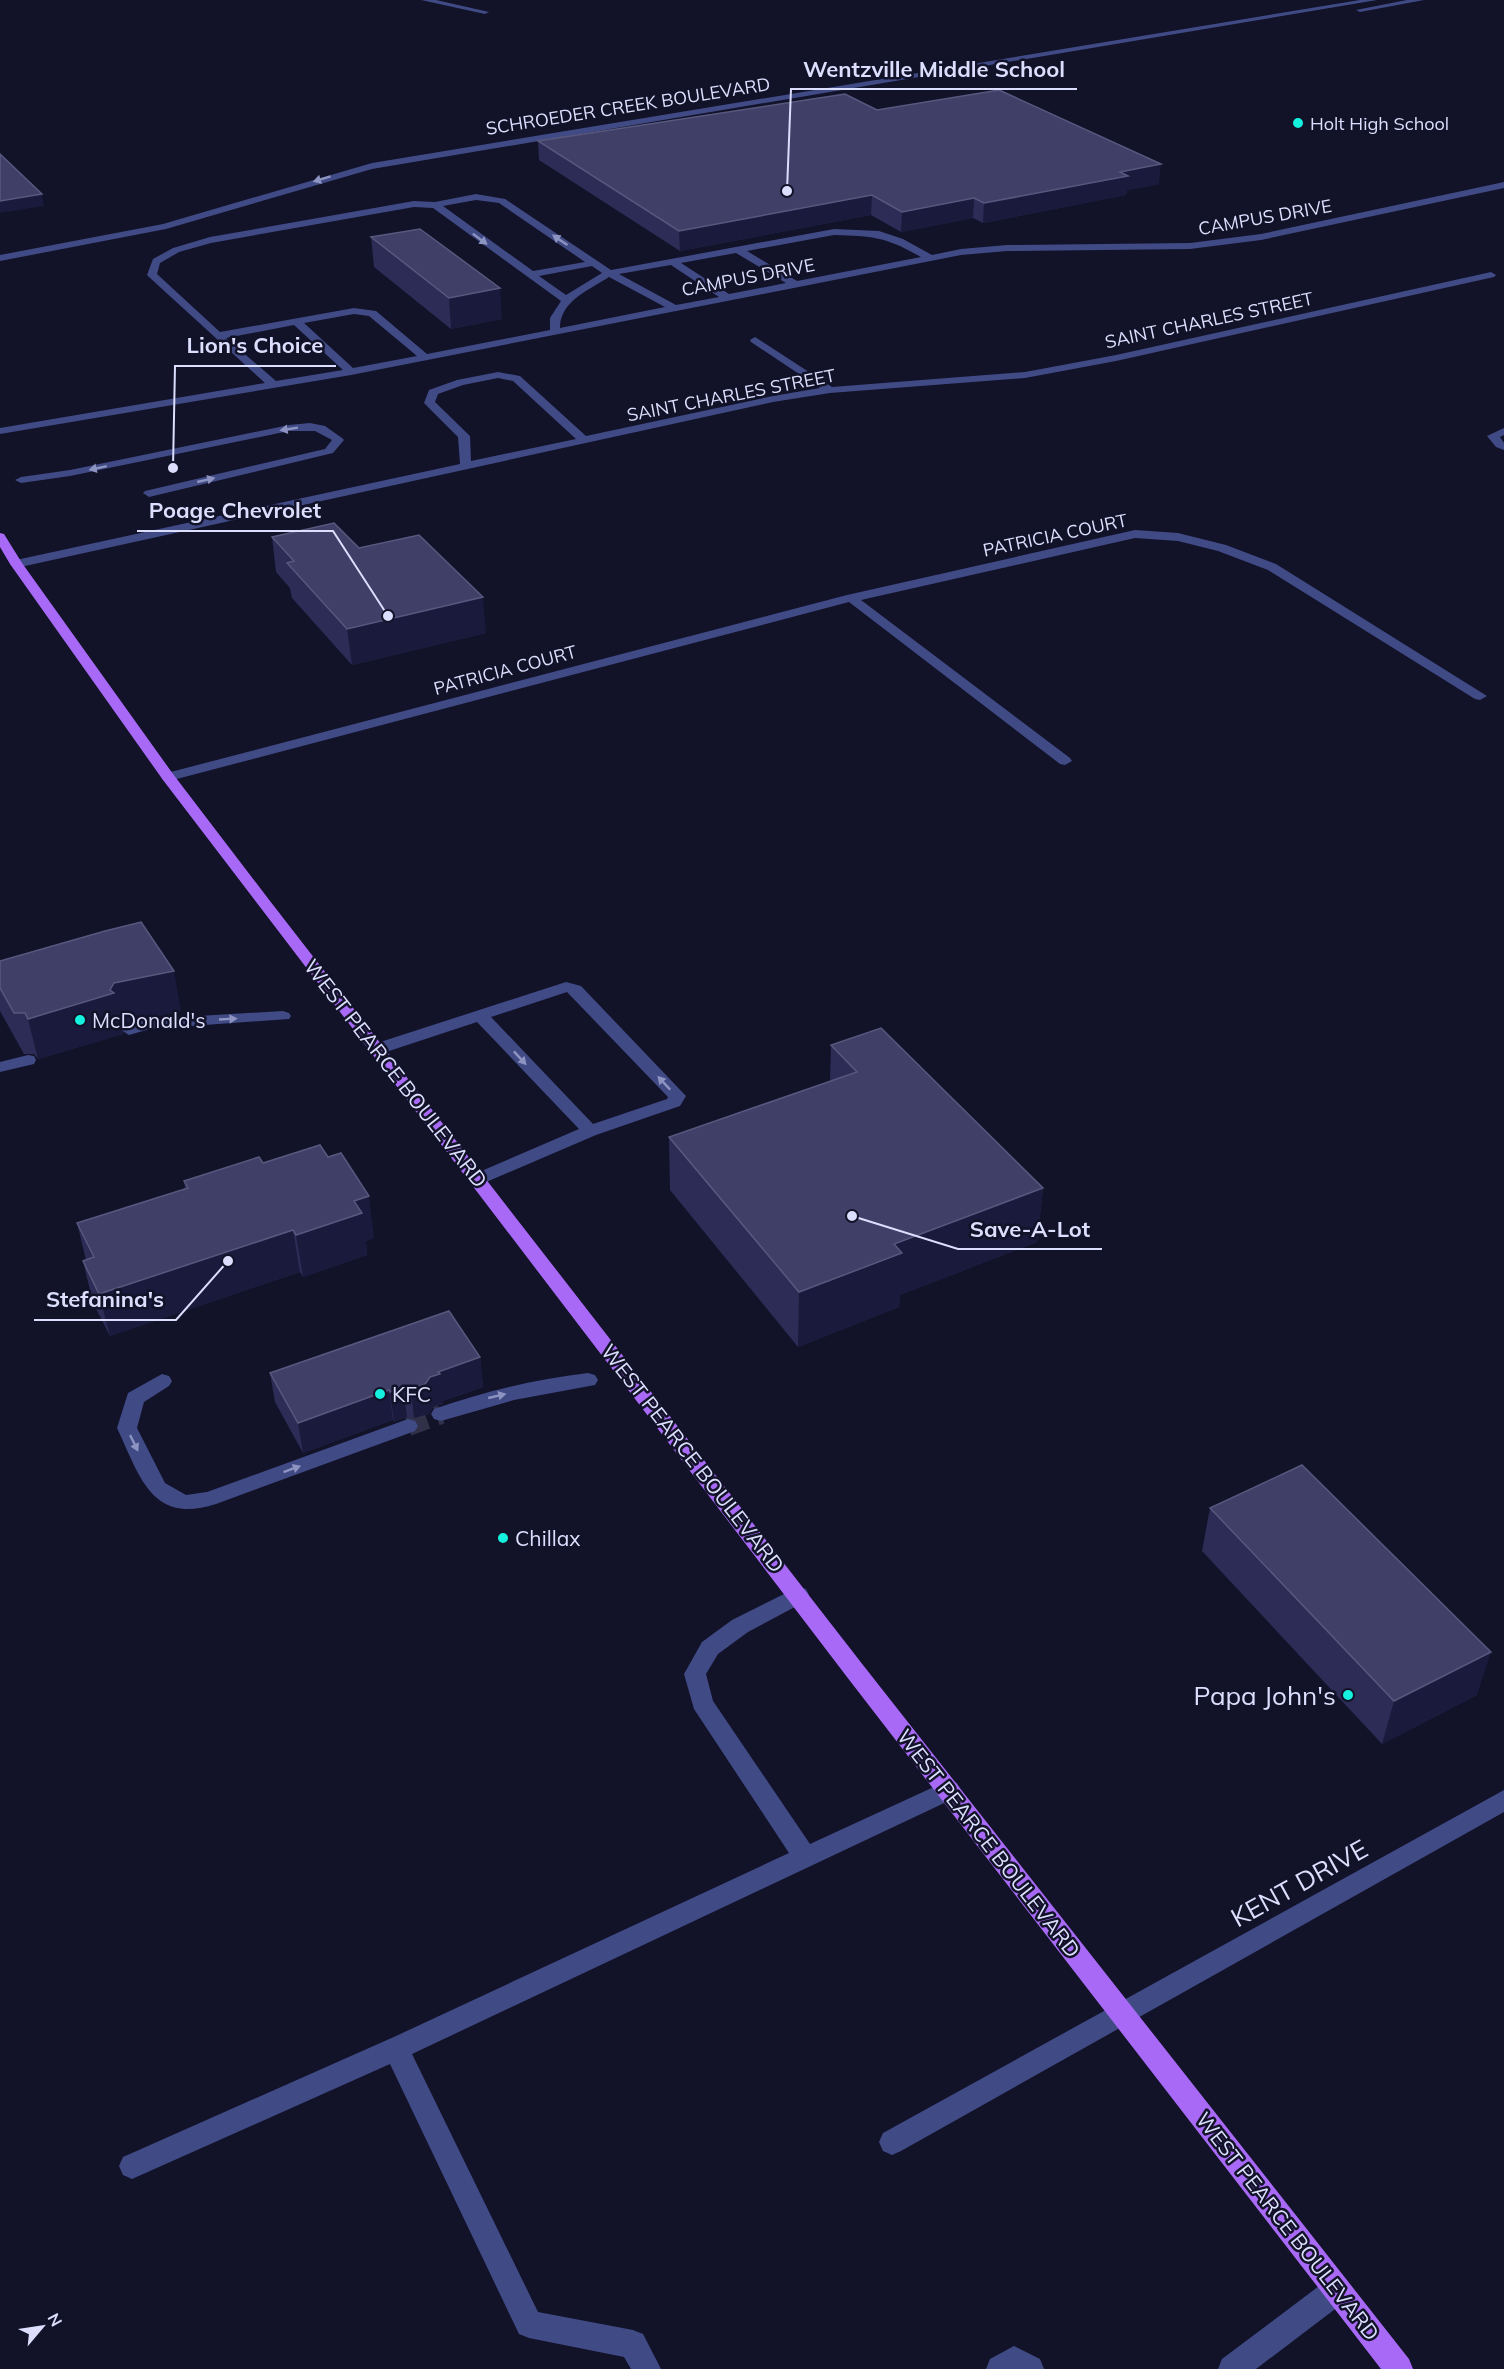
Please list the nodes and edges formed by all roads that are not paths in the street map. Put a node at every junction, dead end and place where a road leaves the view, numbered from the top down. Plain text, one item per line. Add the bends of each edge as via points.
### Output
1 (425, 0) edge
2 (1373, 0) edge
3 (1420, 0) edge
4 (485, 12) dead end
5 (1504, 185) edge
6 (246, 202) junction
7 (435, 205) junction
8 (261, 207) junction
9 (106, 240) junction
10 (737, 249) junction
11 (0, 258) edge
12 (930, 258) junction
13 (672, 261) junction
14 (593, 262) junction
15 (609, 273) junction
16 (530, 275) junction
17 (1491, 275) dead end
18 (794, 284) junction
19 (728, 298) junction
20 (566, 300) junction
21 (674, 308) junction
22 (297, 322) junction
23 (555, 332) junction
24 (218, 336) junction
25 (756, 340) dead end
26 (425, 357) junction
27 (351, 372) junction
28 (273, 385) junction
29 (830, 390) junction
30 (0, 431) edge
31 (1504, 431) edge
32 (585, 441) junction
33 (1504, 447) edge
34 (466, 466) junction
35 (21, 480) dead end
36 (149, 493) dead end
37 (0, 537) edge
38 (16, 564) junction
39 (851, 598) junction
40 (1480, 696) dead end
41 (1065, 761) dead end
42 (168, 777) junction
43 (480, 1015) junction
44 (283, 1016) dead end
45 (129, 1030) dead end
46 (377, 1048) junction
47 (28, 1060) dead end
48 (0, 1066) edge
49 (590, 1131) junction
50 (478, 1179) junction
51 (588, 1380) dead end
52 (162, 1381) dead end
53 (441, 1414) tunnel mouth
54 (408, 1426) tunnel mouth
55 (798, 1595) junction
56 (949, 1790) junction
57 (1504, 1800) edge
58 (805, 1857) junction
59 (1122, 2014) junction
60 (396, 2048) junction
61 (891, 2142) dead end
62 (132, 2166) dead end
63 (1337, 2290) junction
64 (647, 2369) edge
65 (1000, 2369) edge
66 (1030, 2369) edge
67 (1232, 2369) edge
68 (1399, 2369) edge

1 - 4 street
2 -> 6 street, SCHROEDER CREEK BOULEVARD via 405,160 331,176
3 - 8 street, SCHROEDER CREEK BOULEVARD via 381,172
5 - 12 street, CAMPUS DRIVE via 1261,237 1190,246 1007,248
6 - 8 street
6 - 9 street, SCHROEDER CREEK BOULEVARD
14 -> 7 street via 502,201 476,197
7 -> 16 street
7 - 24 street via 414,204 210,240 176,250 156,261 152,275
8 - 9 street, SCHROEDER CREEK BOULEVARD via 178,230
9 - 11 street, SCHROEDER CREEK BOULEVARD
10 - 12 street via 834,232 876,233
10 - 13 street
10 - 18 street
12 - 18 street, CAMPUS DRIVE
13 - 15 street
13 - 19 street
14 - 15 street
14 - 16 street
15 - 20 street
15 - 21 street
16 - 20 street
17 - 29 street, SAINT CHARLES STREET via 1025,375
18 - 19 street, CAMPUS DRIVE
19 - 21 street, CAMPUS DRIVE
20 - 23 street via 555,318
21 - 23 street, CAMPUS DRIVE
22 - 24 street
22 - 26 street via 354,311 372,313
22 - 27 street
23 - 26 street, CAMPUS DRIVE
24 - 28 street
25 - 29 street
26 - 27 street, CAMPUS DRIVE
27 - 28 street, CAMPUS DRIVE
28 - 30 street, CAMPUS DRIVE
29 - 32 street, SAINT CHARLES STREET
31 - 33 street via 1493,436
32 - 34 street, SAINT CHARLES STREET
32 - 34 street via 516,378 498,375 461,382 433,392 429,403 464,436
34 - 38 street, SAINT CHARLES STREET
36 -> 35 street via 329,451 338,440 327,429 289,428 70,474
37 - 38 main road, WEST PEARCE BOULEVARD
38 - 42 main road, WEST PEARCE BOULEVARD
39 - 40 street, PATRICIA COURT via 1136,534 1178,537 1272,567
39 - 41 street
39 - 42 street, PATRICIA COURT
42 - 46 main road, WEST PEARCE BOULEVARD
43 - 46 street
43 -> 49 street
49 -> 43 street via 674,1102 677,1096 575,989 566,987
45 -> 44 street via 149,1024
46 - 50 main road, WEST PEARCE BOULEVARD
47 - 48 street
49 - 50 street
50 - 55 main road, WEST PEARCE BOULEVARD
53 -> 51 street via 492,1397
52 -> 54 street via 135,1398 127,1428 157,1488 183,1503 208,1499
55 - 56 main road, WEST PEARCE BOULEVARD
55 - 58 street via 740,1626 710,1648 695,1674 702,1703
56 - 58 street
56 - 59 main road, WEST PEARCE BOULEVARD
57 - 59 street, KENT DRIVE
58 - 60 street
59 - 61 street, KENT DRIVE
59 - 63 main road, WEST PEARCE BOULEVARD
60 - 62 street
60 - 64 street via 529,2324 633,2344
63 - 67 street
63 - 68 main road, WEST PEARCE BOULEVARD
65 - 66 street via 1014,2360

